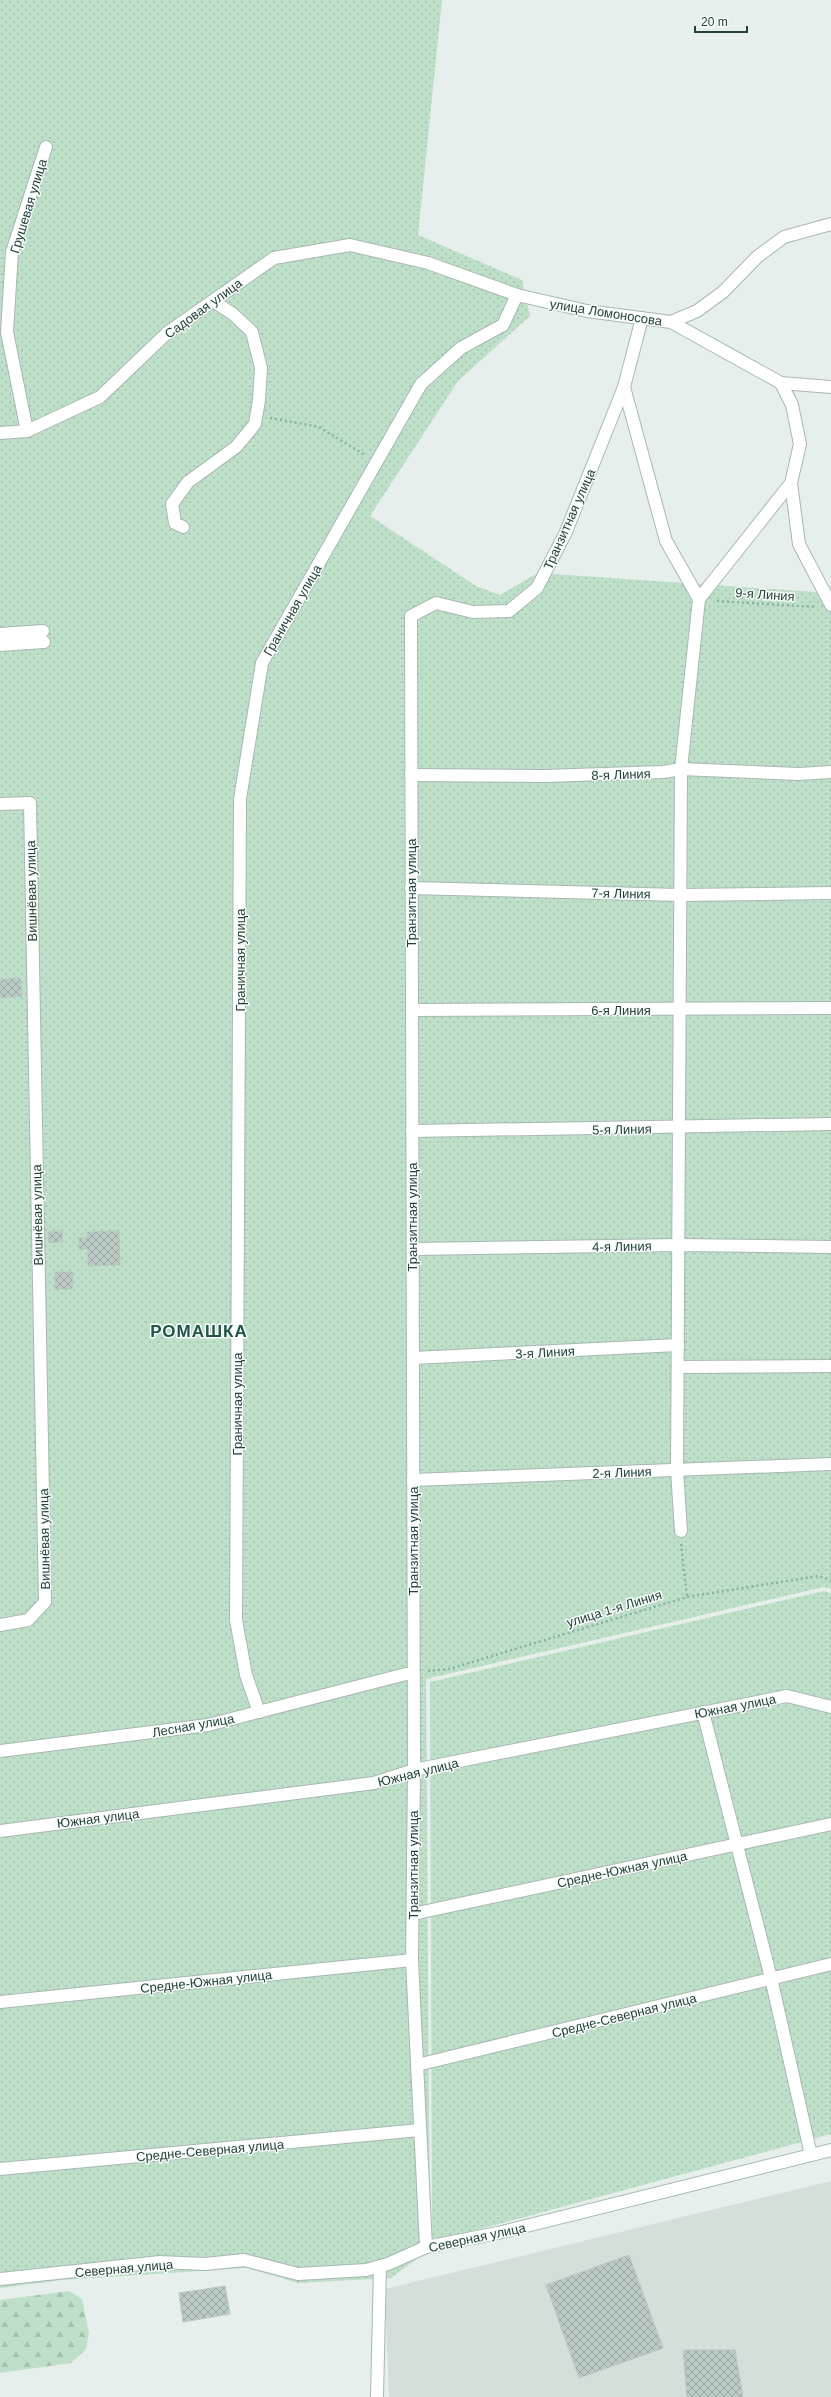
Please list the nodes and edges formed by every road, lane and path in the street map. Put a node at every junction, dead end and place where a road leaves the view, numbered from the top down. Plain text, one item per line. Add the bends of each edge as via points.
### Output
1 (46, 147) dead end
2 (831, 224) edge
3 (428, 263) joint
4 (517, 295) junction
5 (213, 301) junction
6 (642, 318) junction
7 (671, 322) junction
8 (781, 383) junction
9 (624, 387) junction
10 (831, 387) edge
11 (256, 416) junction
12 (27, 431) junction
13 (0, 433) edge
14 (376, 462) junction
15 (790, 483) junction
16 (183, 527) dead end
17 (698, 599) junction
18 (827, 606) edge
19 (0, 634) edge
20 (0, 645) edge
21 (681, 769) junction
22 (831, 772) edge
23 (411, 775) junction
24 (0, 804) edge
25 (411, 888) junction
26 (831, 893) edge
27 (680, 894) junction
28 (831, 1008) edge
29 (412, 1010) junction
30 (680, 1010) junction
31 (831, 1124) edge
32 (679, 1128) junction
33 (412, 1131) junction
34 (679, 1245) junction
35 (831, 1246) edge
36 (413, 1249) junction
37 (678, 1345) junction
38 (413, 1358) junction
39 (831, 1366) edge
40 (678, 1367) junction
41 (831, 1464) edge
42 (677, 1470) junction
43 (413, 1480) junction
44 (681, 1531) joint
45 (831, 1580) edge
46 (687, 1597) junction
47 (0, 1625) edge
48 (409, 1673) junction
49 (831, 1706) edge
50 (259, 1712) junction
51 (703, 1712) junction
52 (0, 1751) edge
53 (414, 1770) junction
54 (831, 1824) edge
55 (0, 1831) edge
56 (736, 1845) junction
57 (413, 1914) junction
58 (412, 1960) junction
59 (831, 1964) edge
60 (771, 1978) junction
61 (0, 2002) edge
62 (417, 2065) junction
63 (420, 2130) junction
64 (831, 2150) edge
65 (811, 2155) junction
66 (0, 2169) edge
67 (426, 2247) junction
68 (380, 2266) junction
69 (0, 2279) edge
70 (377, 2397) edge

1 - 12 street, Грушевая улица via 12,252 7,332
2 - 7 street, улица Ломоносова via 784,237 757,257 723,292 697,311
3 - 4 street, улица Ломоносова
3 - 5 street, Садовая улица via 350,245 274,258
4 - 6 street, улица Ломоносова via 587,311
4 - 14 street, Граничная улица via 503,325 461,348 421,384
5 - 11 street via 233,314 252,332 261,368
5 - 12 street, Садовая улица via 167,333 100,397
6 - 7 street, улица Ломоносова
6 - 9 street, Транзитная улица
7 - 8 street
8 - 10 street
8 - 15 street via 792,406 800,444
9 - 17 street via 666,541
9 - 23 street, Транзитная улица via 566,532 537,588 509,611 473,612 436,603 411,616
11 - 14 path via 319,427
11 - 16 street via 254,424 236,447 188,482 172,504 175,523
12 - 13 street, Садовая улица
14 - 50 street, Граничная улица via 262,663 240,799 236,1620 246,1675
15 - 17 street
15 - 18 street via 799,544
17 - 18 path, 9-я Линия via 772,606
17 - 21 street
19 - 20 street via 43,636
21 - 22 street, 8-я Линия via 799,774
21 - 23 street, 8-я Линия via 663,772 545,776
21 - 27 street
23 - 25 street, Транзитная улица
24 - 47 street, Вишнёвая улица via 30,803 45,1602 28,1620
25 - 27 street, 7-я Линия
25 - 29 street, Транзитная улица
26 - 27 street, 7-я Линия
27 - 30 street
28 - 30 street, 6-я Линия
29 - 30 street, 6-я Линия
29 - 33 street, Транзитная улица
30 - 32 street
31 - 32 street, 5-я Линия
32 - 33 street, 5-я Линия
32 - 34 street
33 - 36 street, Транзитная улица
34 - 35 street, 4-я Линия
34 - 36 street, 4-я Линия
34 - 37 street
36 - 38 street, Транзитная улица
37 - 38 street, 3-я Линия
37 - 40 street
38 - 43 street, Транзитная улица
39 - 40 street
40 - 42 street
41 - 42 street, 2-я Линия
42 - 43 street, 2-я Линия
42 - 44 street
43 - 48 street, Транзитная улица
44 - 46 path
45 - 46 path, улица 1-я Линия via 818,1576
46 - 48 path, улица 1-я Линия via 449,1669
48 - 50 street, Лесная улица
48 - 53 street, Транзитная улица
49 - 51 street, Южная улица via 787,1696
50 - 52 street, Лесная улица via 208,1725
51 - 53 street, Южная улица
51 - 56 street
53 - 55 street, Южная улица via 374,1783
53 - 57 street, Транзитная улица
54 - 56 street, Средне-Южная улица
56 - 57 street, Средне-Южная улица
56 - 60 street
57 - 58 street, Транзитная улица
58 - 61 street, Средне-Южная улица
58 - 62 street, Транзитная улица
59 - 60 street, Средне-Северная улица
60 - 62 street, Средне-Северная улица
60 - 65 street
62 - 63 street, Транзитная улица
63 - 66 street, Средне-Северная улица
63 - 67 street, Транзитная улица
64 - 65 street, Северная улица
65 - 67 street, Северная улица via 498,2233
67 - 68 street, Северная улица
68 - 69 street, Северная улица via 366,2270 298,2274 244,2260 205,2264 160,2262
68 - 70 street

